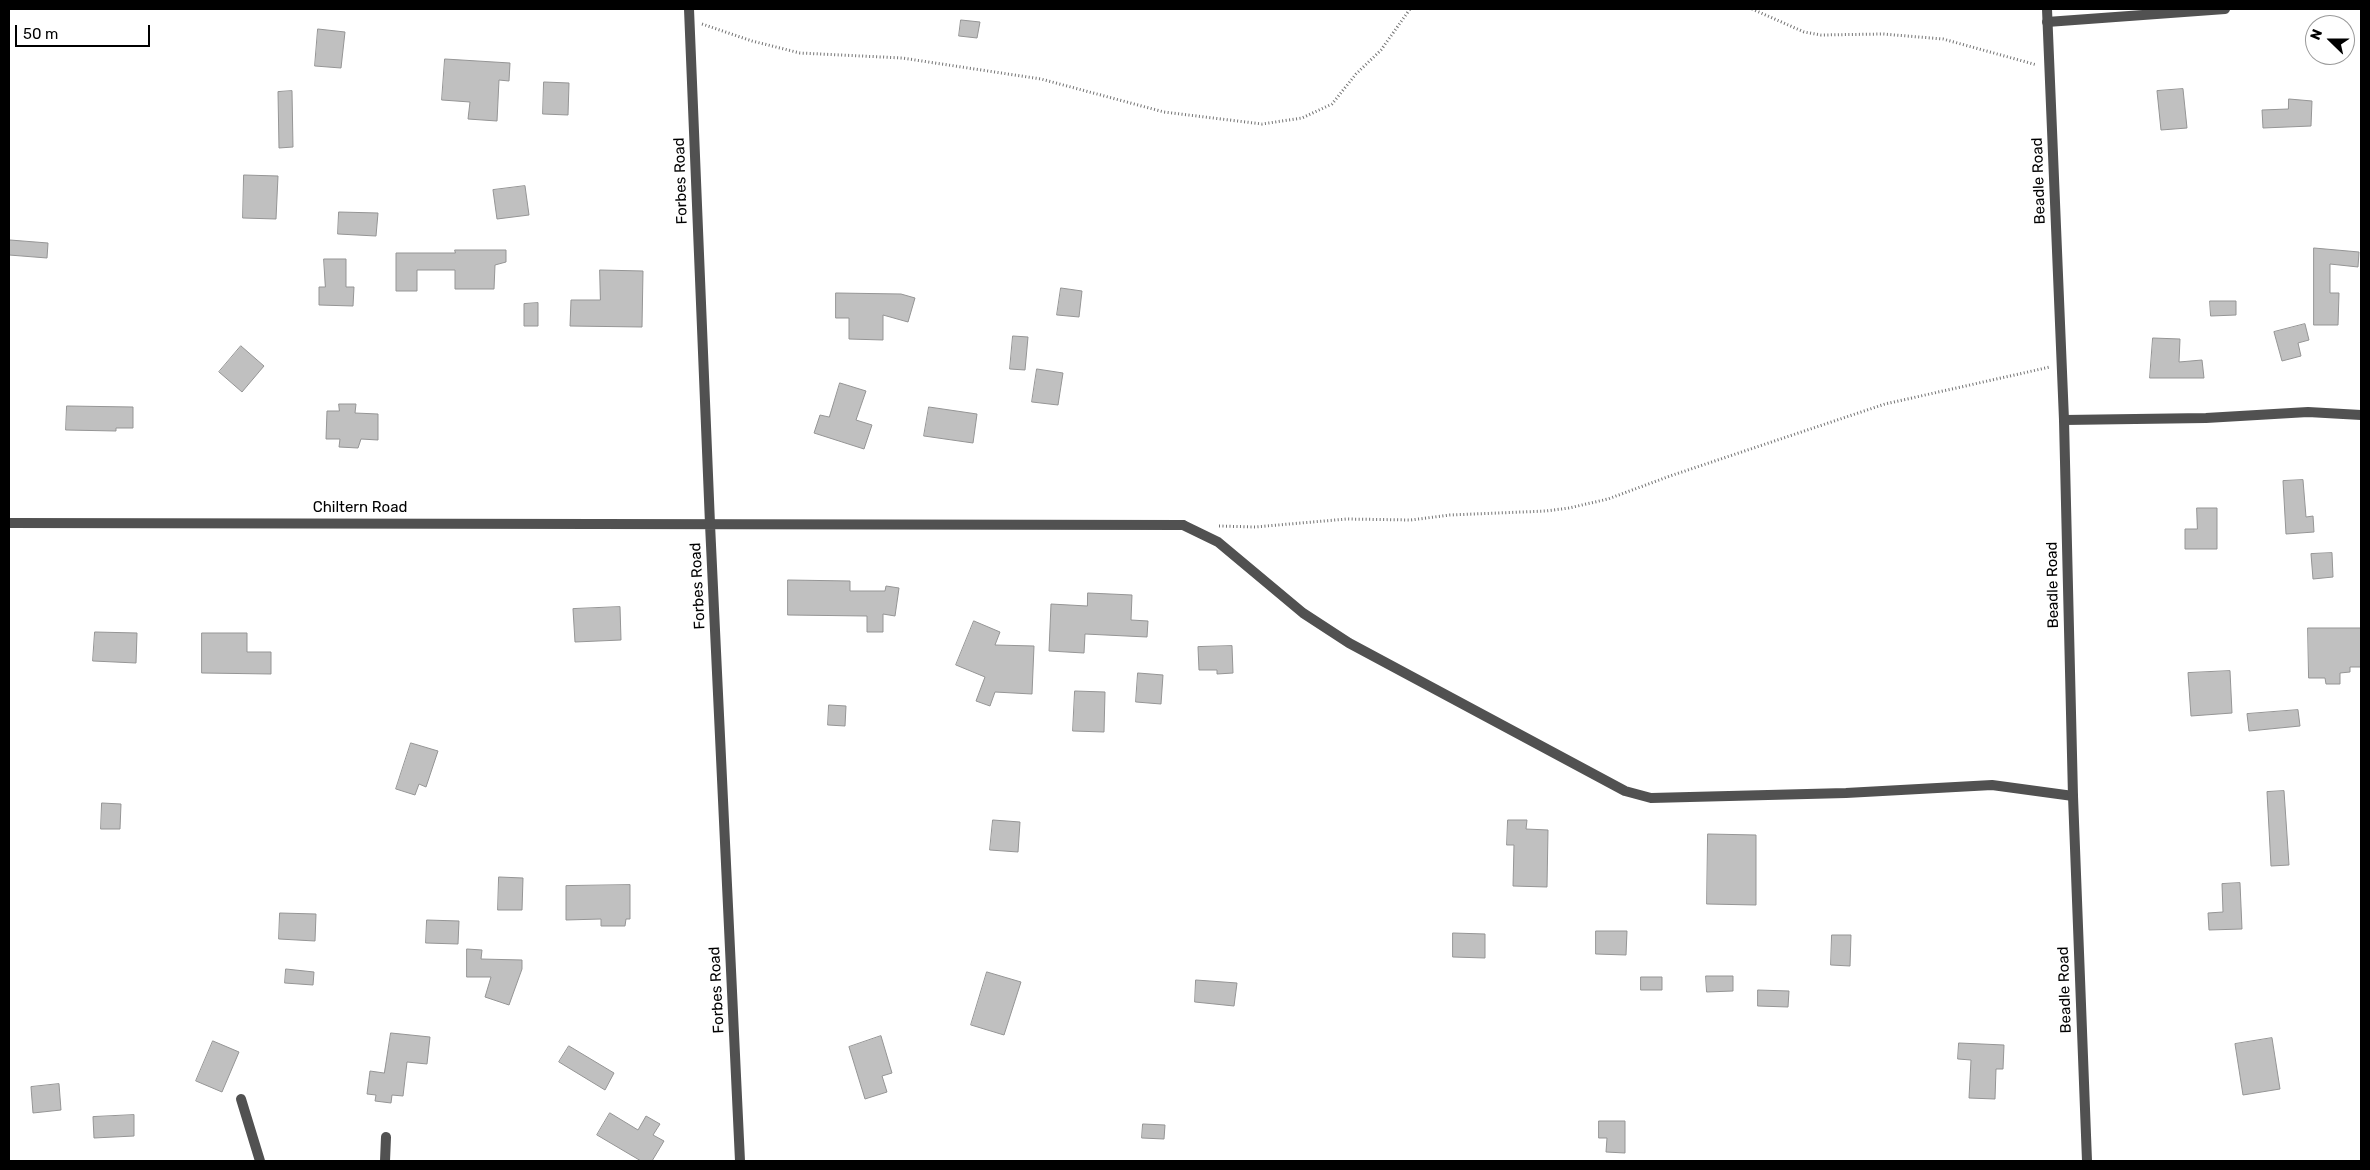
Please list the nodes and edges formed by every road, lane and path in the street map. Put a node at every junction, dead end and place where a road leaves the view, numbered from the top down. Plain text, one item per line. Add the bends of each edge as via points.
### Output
1 (1410, 9) edge
2 (1752, 9) edge
3 (2046, 9) edge
4 (2225, 9) edge
5 (690, 14) edge
6 (2048, 22) junction
7 (2049, 69) junction
8 (2062, 364) junction
9 (2361, 415) edge
10 (2064, 420) junction
11 (9, 523) edge
12 (710, 524) junction
13 (1210, 526) dead end
14 (2073, 796) junction
15 (241, 1099) dead end
16 (386, 1137) dead end
17 (260, 1161) edge
18 (385, 1161) edge
19 (740, 1161) edge
20 (2087, 1161) edge

1 - 5 path via 1381,50 1332,104 1302,118 1262,124 1164,112 1041,79 1003,73 902,58 800,53 752,41
2 - 7 path via 1804,32 1943,39
3 - 6 street, Beadle Road
4 - 6 street
5 - 12 street, Forbes Road
6 - 7 street, Beadle Road
7 - 8 street, Beadle Road
8 - 10 street, Beadle Road
8 - 13 path via 1885,404 1608,500 1569,508 1411,520 1347,519 1255,527
9 - 10 street via 2308,412 2206,418
10 - 14 street, Beadle Road
11 - 12 street, Chiltern Road
12 - 14 street, Chiltern Road via 1183,525 1218,542 1303,612 1349,643 1625,791 1651,798 1891,792 1992,785
12 - 19 street, Forbes Road
14 - 20 street, Beadle Road
15 - 17 street
16 - 18 street

